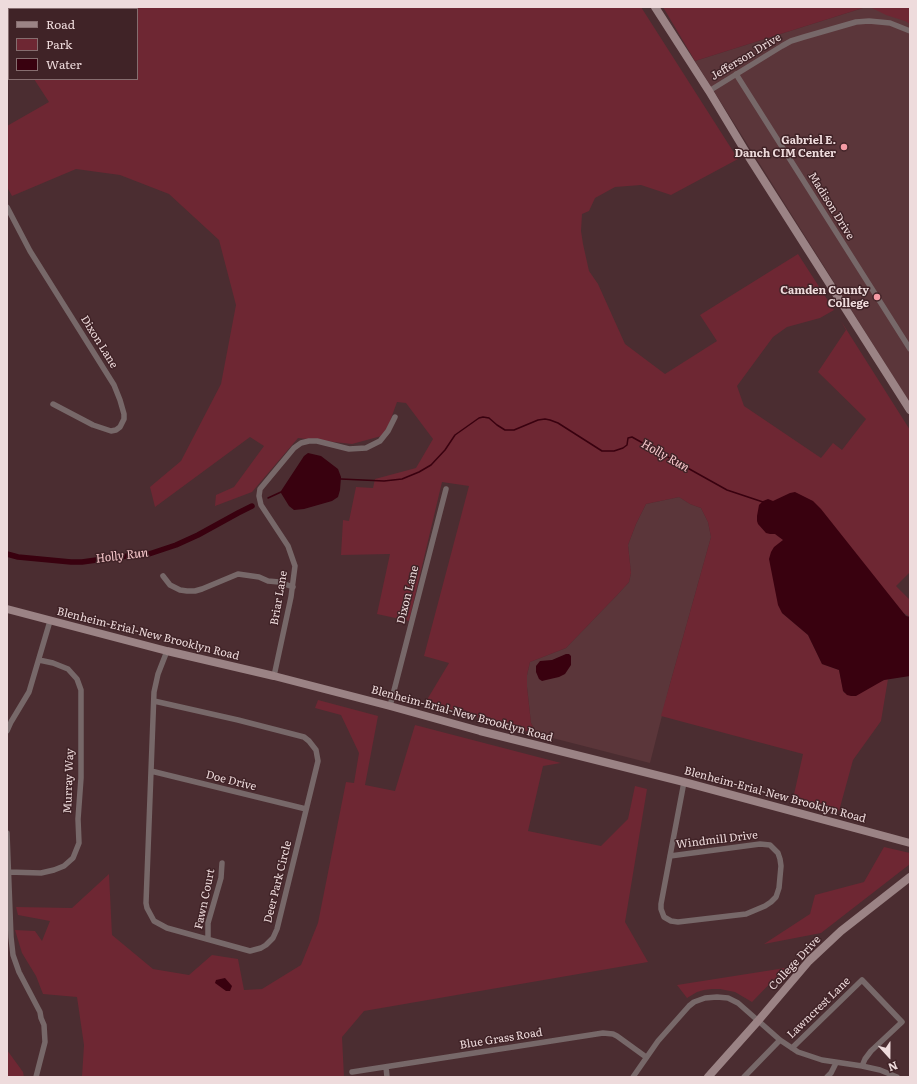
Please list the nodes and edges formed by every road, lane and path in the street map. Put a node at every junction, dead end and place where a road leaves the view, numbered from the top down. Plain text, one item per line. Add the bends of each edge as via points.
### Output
1 (655, 7) edge
2 (910, 31) edge
3 (736, 74) junction
4 (709, 91) junction
5 (7, 207) edge
6 (910, 349) edge
7 (53, 404) dead end
8 (910, 410) edge
9 (395, 417) dead end
10 (446, 489) dead end
11 (163, 576) dead end
12 (293, 587) junction
13 (7, 610) edge
14 (50, 621) junction
15 (167, 651) junction
16 (39, 660) junction
17 (274, 676) junction
18 (154, 701) junction
19 (390, 706) junction
20 (7, 731) edge
21 (151, 771) junction
22 (684, 782) junction
23 (306, 809) junction
24 (7, 833) edge
25 (896, 839) junction
26 (910, 842) edge
27 (910, 846) edge
28 (670, 856) junction
29 (222, 863) dead end
30 (8, 872) junction
31 (910, 877) edge
32 (208, 939) junction
33 (758, 1021) junction
34 (780, 1040) junction
35 (792, 1048) junction
36 (646, 1057) junction
37 (836, 1063) junction
38 (862, 1066) junction
39 (386, 1068) junction
40 (352, 1072) dead end
41 (36, 1077) edge
42 (387, 1077) edge
43 (633, 1077) edge
44 (708, 1077) edge
45 (744, 1077) edge
46 (827, 1077) edge
47 (897, 1077) edge

1 - 4 main road
2 - 3 street, Jefferson Drive via 884,22 856,22 791,41
3 - 4 street, Jefferson Drive
3 - 6 street, Madison Drive
4 - 8 main road via 750,160
5 - 7 street, Dixon Lane via 29,250 114,385 124,419 120,428 111,431 93,425
9 - 12 street, Briar Lane via 380,441 366,448 349,449 317,441 301,444 294,448 260,489 259,496 263,507 292,556 295,566
10 - 19 street, Dixon Lane
11 - 12 street via 170,585 187,591 202,589 238,574
12 - 17 street, Briar Lane
13 - 14 main road, Blenheim-Erial-New Brooklyn Road
14 - 15 main road, Blenheim-Erial-New Brooklyn Road
14 - 16 street
15 - 17 main road, Blenheim-Erial-New Brooklyn Road
15 - 18 street, Deer Park Circle via 158,674
16 - 20 street via 29,692
16 - 30 street, Murray Way via 68,669 77,679 81,690 79,843 73,858 64,866 41,873
17 - 19 main road, Blenheim-Erial-New Brooklyn Road
18 - 21 street, Deer Park Circle
18 - 23 street, Deer Park Circle via 304,737 316,750 318,761
19 - 22 main road, Blenheim-Erial-New Brooklyn Road
21 - 23 street, Doe Drive
21 - 32 street, Deer Park Circle via 147,908 151,918 159,925
22 - 25 main road, Blenheim-Erial-New Brooklyn Road
22 - 28 street, Windmill Drive
23 - 32 street, Deer Park Circle via 273,938 261,948 250,951
24 - 30 street
25 - 26 main road, Blenheim-Erial-New Brooklyn Road
25 - 27 main road
28 - 28 street, Windmill Drive via 661,909 664,917 671,921 746,914 765,906 776,897 781,866 778,853 770,845 760,844
29 - 32 street, Fawn Court via 221,878 208,923
30 - 41 street via 13,956 44,1025 45,1042
31 - 33 main road, College Drive via 809,961
33 - 34 street
33 - 36 street via 732,1000 722,997 705,998 689,1006
33 - 44 main road, College Drive
34 - 35 street
34 - 45 street
35 - 37 street via 816,1059
35 - 38 street, Lawncrest Lane via 862,980 902,1022 871,1051
36 - 39 street, Blue Grass Road via 617,1036 603,1033
36 - 43 street
37 - 38 street
37 - 46 street
38 - 47 street
39 - 40 street, Blue Grass Road
39 - 42 street

